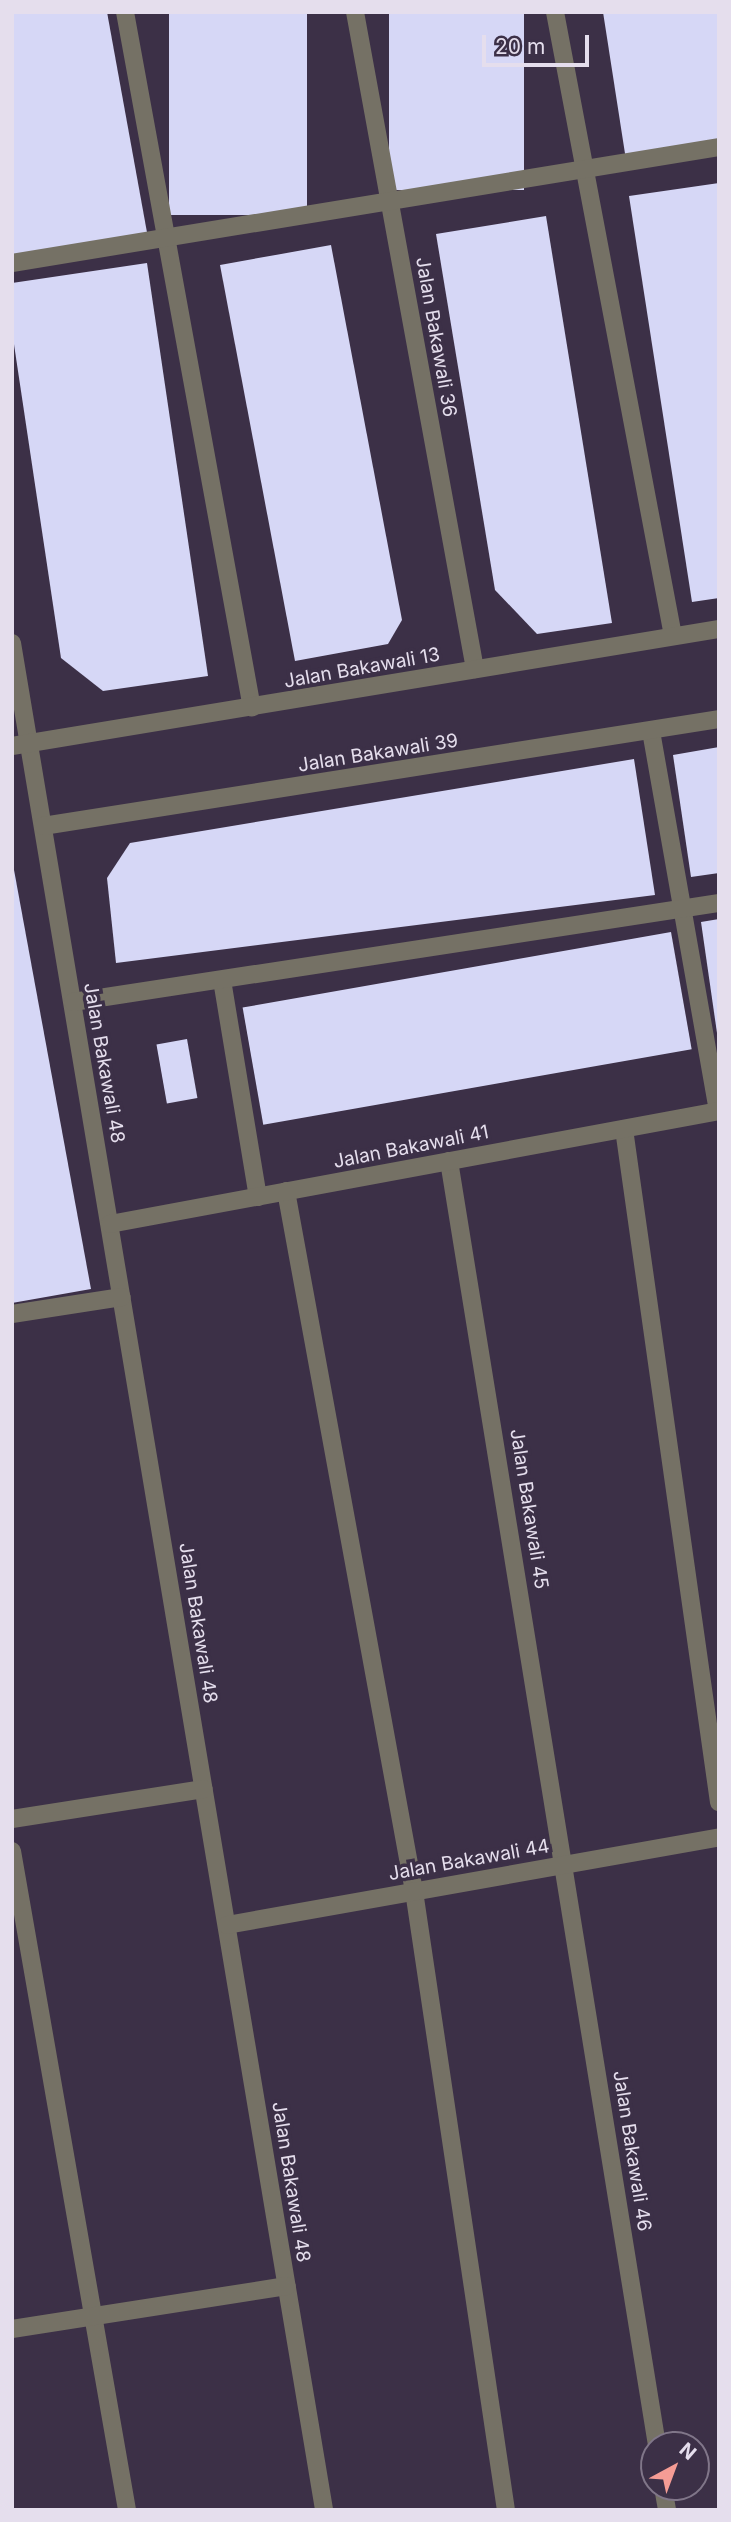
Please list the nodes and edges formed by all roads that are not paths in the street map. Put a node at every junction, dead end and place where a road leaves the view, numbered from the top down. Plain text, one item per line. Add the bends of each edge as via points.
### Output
1 (125, 12) edge
2 (355, 12) edge
3 (555, 12) edge
4 (719, 147) edge
5 (584, 171) junction
6 (390, 203) junction
7 (170, 235) junction
8 (12, 263) edge
9 (719, 629) edge
10 (673, 636) junction
11 (12, 643) edge
12 (475, 669) junction
13 (252, 708) junction
14 (719, 719) edge
15 (651, 731) junction
16 (21, 744) edge
17 (43, 826) junction
18 (719, 903) edge
19 (682, 910) junction
20 (222, 980) junction
21 (73, 1002) junction
22 (718, 1111) edge
23 (624, 1129) junction
24 (449, 1161) junction
25 (286, 1191) junction
26 (258, 1197) junction
27 (110, 1224) junction
28 (122, 1297) junction
29 (12, 1314) edge
30 (204, 1789) junction
31 (719, 1802) edge
32 (12, 1819) edge
33 (719, 1837) edge
34 (12, 1851) edge
35 (566, 1864) junction
36 (414, 1891) junction
37 (227, 1925) junction
38 (287, 2286) junction
39 (94, 2316) junction
40 (12, 2329) edge
41 (655, 2431) edge
42 (127, 2510) edge
43 (324, 2510) edge
44 (506, 2510) edge

1 - 7 street
2 - 6 street, Jalan Bakawali 36
3 - 5 street
4 - 5 street
5 - 6 street
5 - 10 street
6 - 7 street
6 - 12 street, Jalan Bakawali 36
7 - 8 street
7 - 13 street
9 - 10 street, Jalan Bakawali 13
10 - 12 street, Jalan Bakawali 13
11 - 16 street, Jalan Bakawali 48
12 - 13 street, Jalan Bakawali 13
13 - 16 street, Jalan Bakawali 13
14 - 15 street, Jalan Bakawali 39
15 - 17 street, Jalan Bakawali 39
15 - 19 street
16 - 17 street, Jalan Bakawali 48
17 - 21 street, Jalan Bakawali 48
18 - 19 street
19 - 20 street
19 - 22 street
20 - 21 street
20 - 26 street
21 - 27 street, Jalan Bakawali 48
22 - 23 street, Jalan Bakawali 41
23 - 24 street, Jalan Bakawali 41
23 - 31 street
24 - 25 street, Jalan Bakawali 41
24 - 35 street, Jalan Bakawali 45
25 - 26 street, Jalan Bakawali 41
25 - 36 street
26 - 27 street, Jalan Bakawali 41
27 - 28 street, Jalan Bakawali 48
28 - 29 street
28 - 30 street, Jalan Bakawali 48
30 - 32 street
30 - 37 street, Jalan Bakawali 48
33 - 35 street, Jalan Bakawali 44
34 - 39 street
35 - 36 street, Jalan Bakawali 44
35 - 41 street, Jalan Bakawali 46
36 - 37 street, Jalan Bakawali 44
36 - 44 street
37 - 38 street, Jalan Bakawali 48
38 - 39 street
38 - 43 street, Jalan Bakawali 48
39 - 40 street
39 - 42 street

